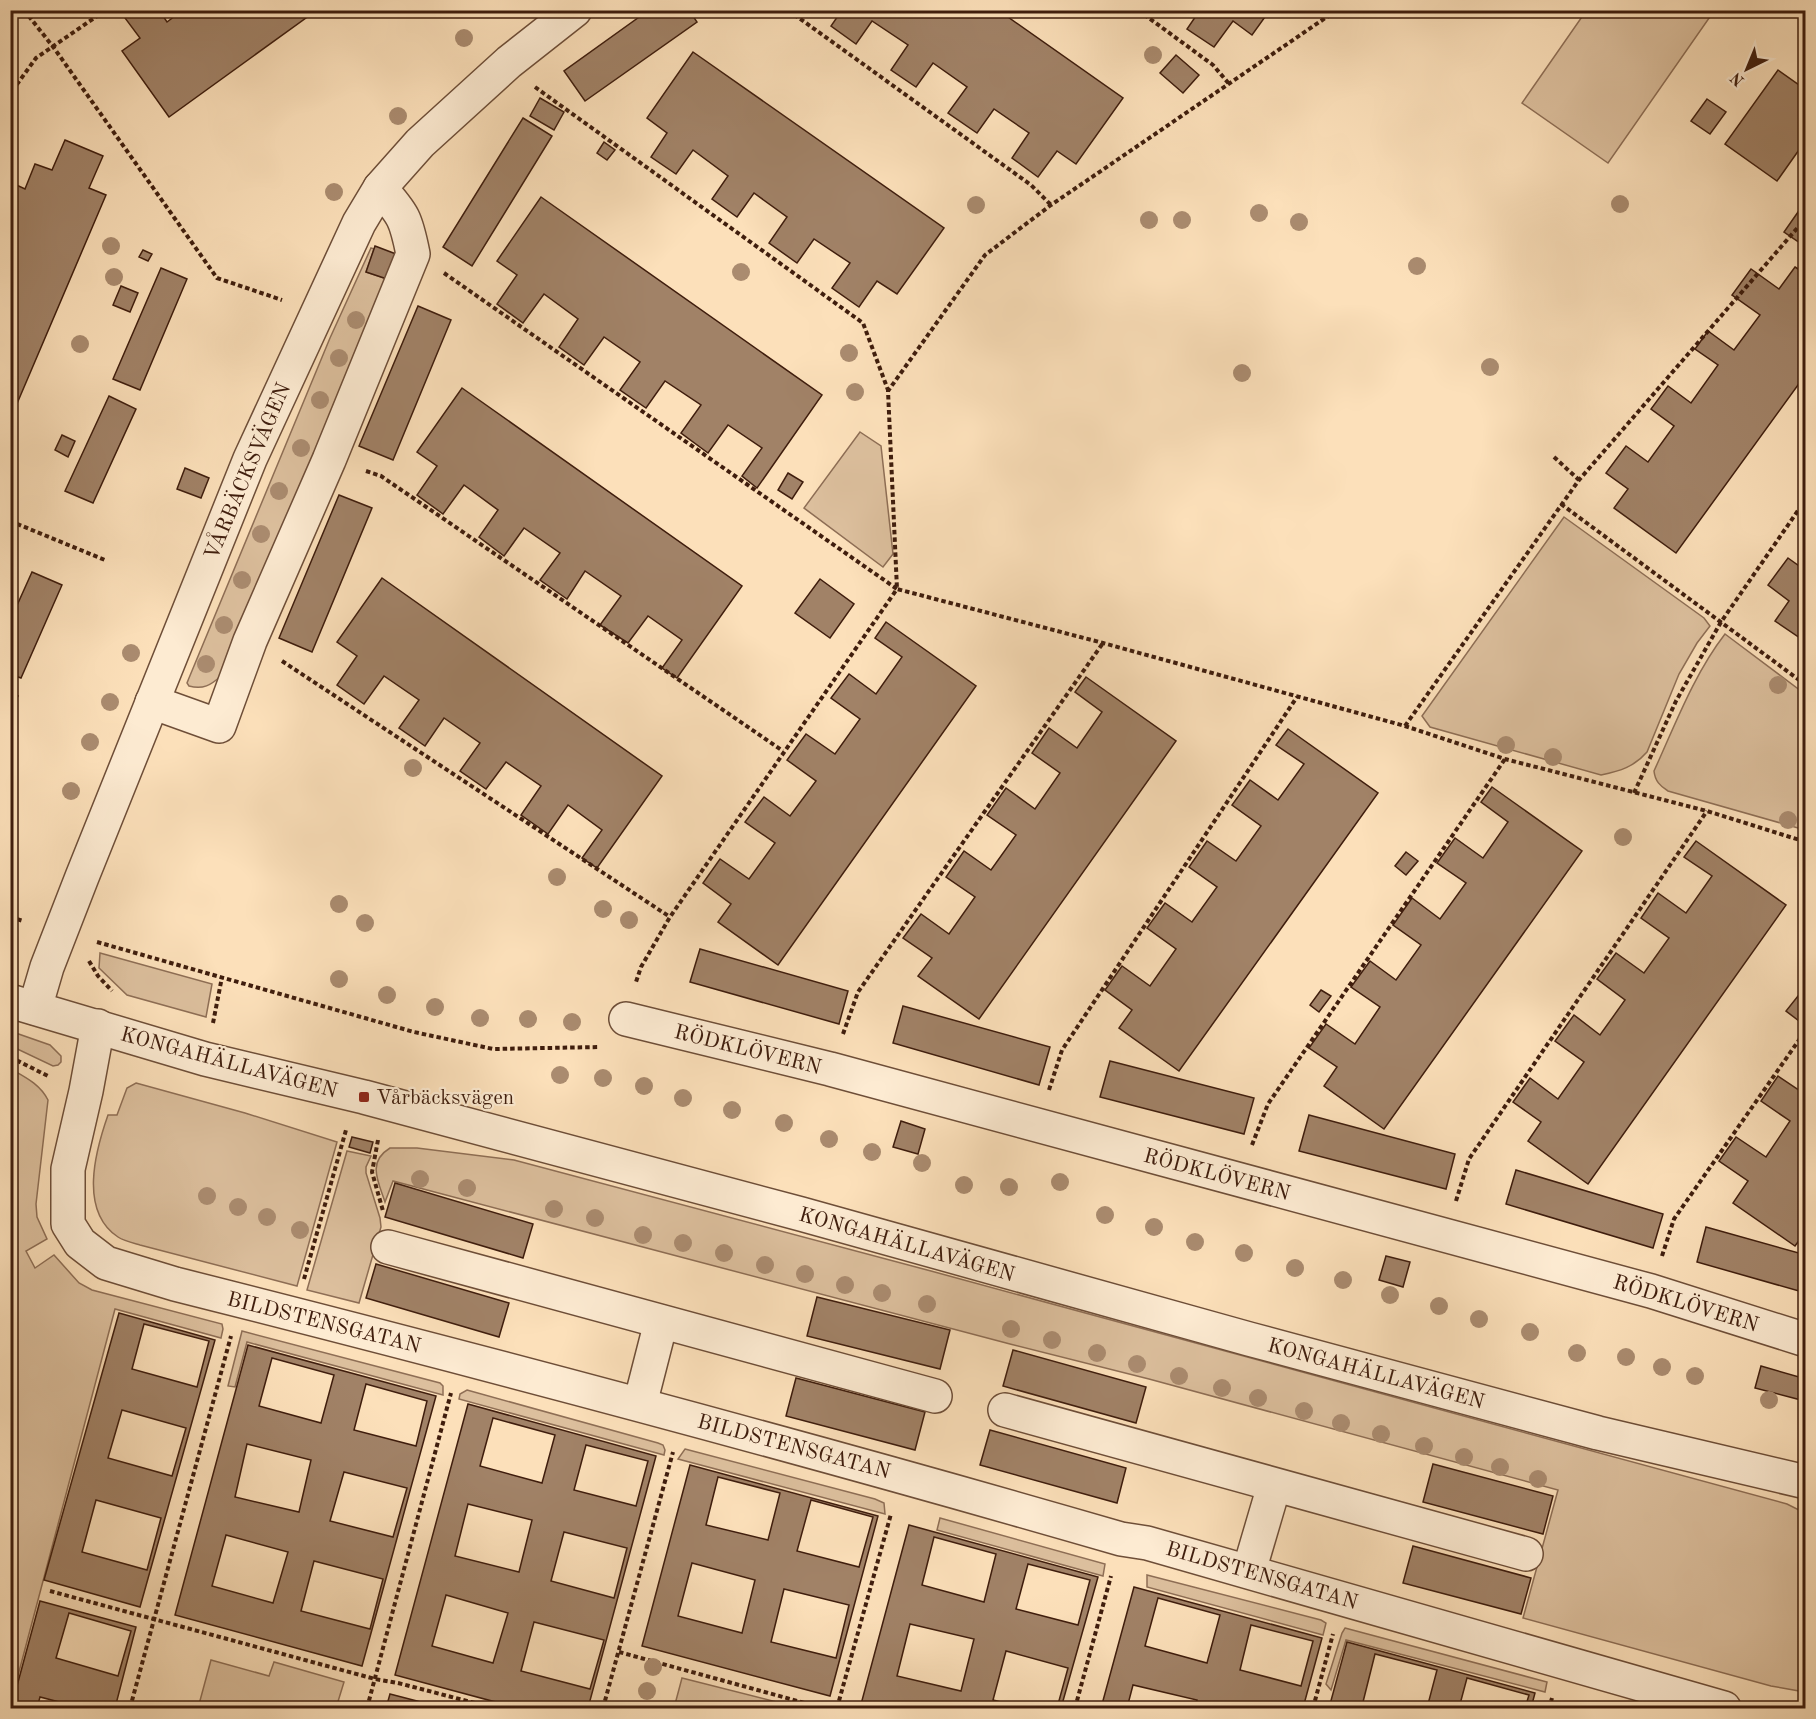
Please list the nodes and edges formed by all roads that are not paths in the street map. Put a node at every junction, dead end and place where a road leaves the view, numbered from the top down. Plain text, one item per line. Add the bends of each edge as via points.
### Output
1 (575, 10) edge
2 (380, 188) junction
3 (152, 702) junction
4 (23, 1004) edge
5 (626, 1019) road end
6 (98, 1026) junction
7 (388, 1247) road end
8 (661, 1322) junction
9 (1806, 1340) edge
10 (934, 1396) dead end
11 (640, 1404) junction
12 (1005, 1410) dead end
13 (1806, 1482) edge
14 (1274, 1486) junction
15 (1526, 1554) dead end
16 (1249, 1571) junction
17 (1724, 1708) edge

1 - 2 street, VÅRBÄCKSVÄGEN via 509,62 420,143
2 - 3 street, VÅRBÄCKSVÄGEN via 359,223 250,459
2 - 3 street via 402,213 413,254 250,641 219,726
3 - 4 street, VÅRBÄCKSVÄGEN via 47,968
4 - 6 street, KONGAHÄLLAVÄGEN
5 - 9 street, RÖDKLÖVERN via 831,1069 1651,1291
6 - 11 street, BILDSTENSGATAN via 68,1169 68,1224 80,1243 106,1263
6 - 13 street, KONGAHÄLLAVÄGEN via 204,1059 364,1097 766,1204 1553,1421
7 - 8 street
8 - 10 street
8 - 11 street
11 - 16 street, BILDSTENSGATAN
12 - 14 street
14 - 15 street
14 - 16 street
16 - 17 street, BILDSTENSGATAN

